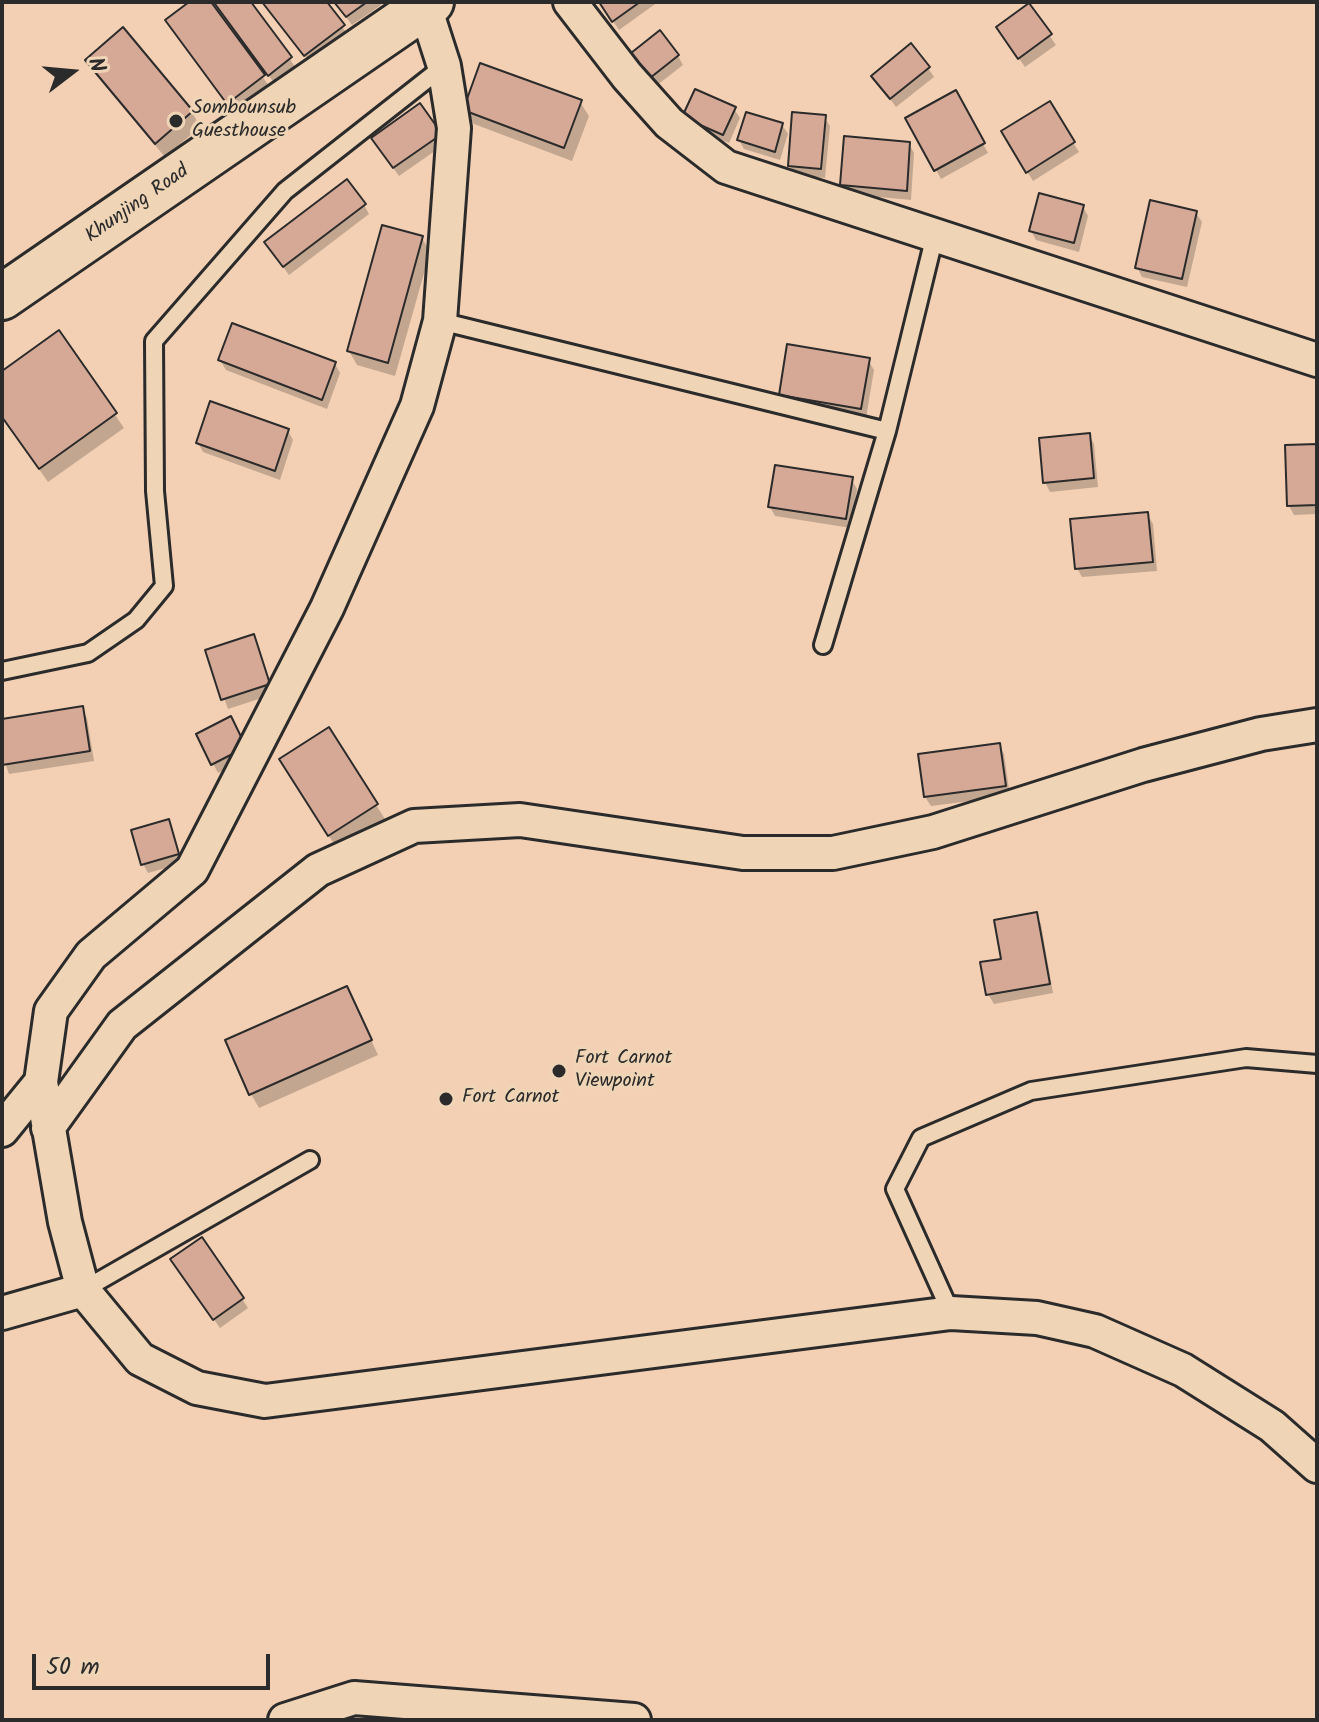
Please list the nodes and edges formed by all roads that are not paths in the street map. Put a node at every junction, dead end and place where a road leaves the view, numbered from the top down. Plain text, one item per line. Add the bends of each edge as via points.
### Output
1 (570, 2) edge
2 (428, 4) edge
3 (444, 66) junction
4 (935, 235) junction
5 (8, 297) edge
6 (440, 321) junction
7 (1317, 360) edge
8 (887, 431) junction
9 (823, 645) dead end
10 (2, 671) edge
11 (1317, 725) edge
12 (1317, 1064) edge
13 (41, 1082) junction
14 (48, 1128) junction
15 (2, 1130) edge
16 (310, 1160) dead end
17 (83, 1290) junction
18 (2, 1313) edge
19 (951, 1313) junction
20 (1317, 1466) edge
21 (285, 1720) edge
22 (634, 1720) edge

1 - 4 street via 669,123 726,167
2 - 3 street
2 - 5 main road, Khunjing Road
3 - 6 street via 454,128
3 - 10 lane via 285,191 154,341 155,491 164,586 136,620 88,653
4 - 7 street
4 - 8 lane
6 - 8 lane
6 - 13 street via 417,406 327,608 192,870 91,955 59,999 51,1011
8 - 9 lane
11 - 14 street via 1143,765 933,832 833,853 743,853 520,820 414,826 318,870 122,1025
12 - 19 lane via 1246,1058 1031,1091 921,1138 895,1189
13 - 14 street
13 - 15 street
14 - 17 street
16 - 17 lane
17 - 18 street
17 - 19 street via 140,1359 197,1388 265,1401
19 - 20 street via 1037,1318 1095,1331 1183,1370 1272,1426
21 - 22 street via 354,1698

